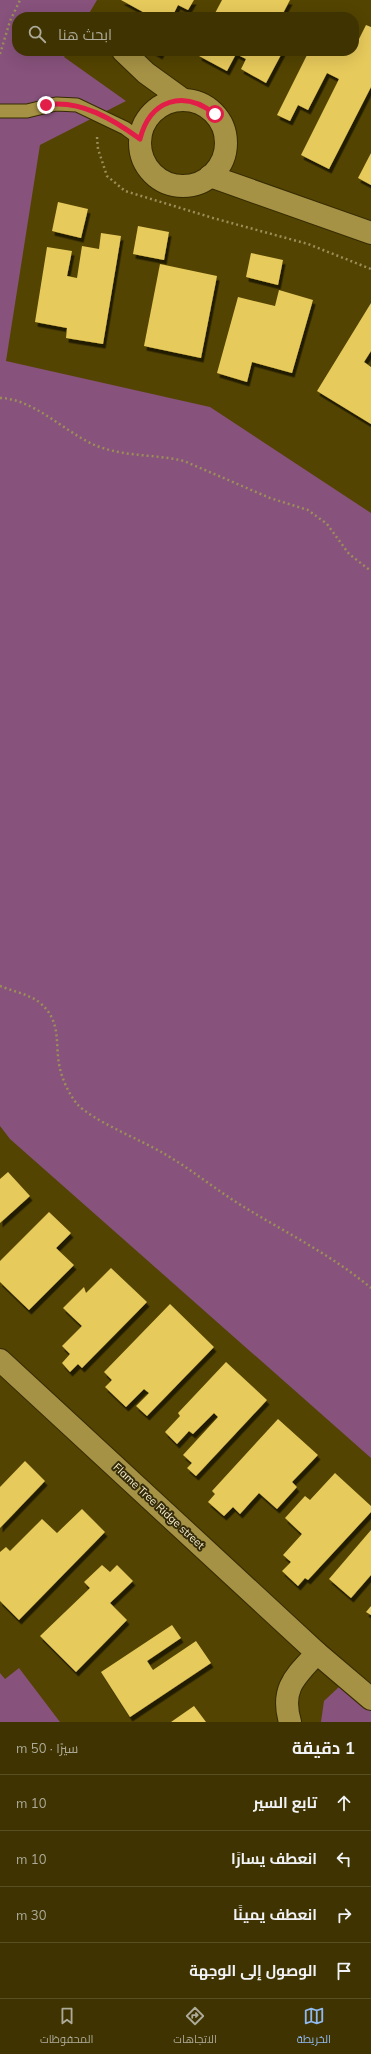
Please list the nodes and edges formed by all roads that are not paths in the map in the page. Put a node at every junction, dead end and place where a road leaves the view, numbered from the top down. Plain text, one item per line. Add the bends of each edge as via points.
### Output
1 (128, 56) edge
2 (182, 99) junction
3 (0, 111) edge
4 (140, 139) junction
5 (210, 176) junction
6 (371, 233) edge
7 (0, 1360) edge
8 (318, 1653) junction
9 (371, 1699) edge
10 (290, 1722) edge

1 - 2 street via 146,73
2 - 4 street via 163,105 152,114 144,126
2 - 5 street via 204,105 223,125 225,153 220,166
3 - 4 lane via 27,110 56,104 77,105 125,128
4 - 5 street via 142,153 148,166 157,177 170,184 184,186 198,183
5 - 6 street
7 - 8 street, Flame Tree Ridge street
8 - 9 street, Flame Tree Ridge street
8 - 10 street via 292,1681 287,1694 286,1709

